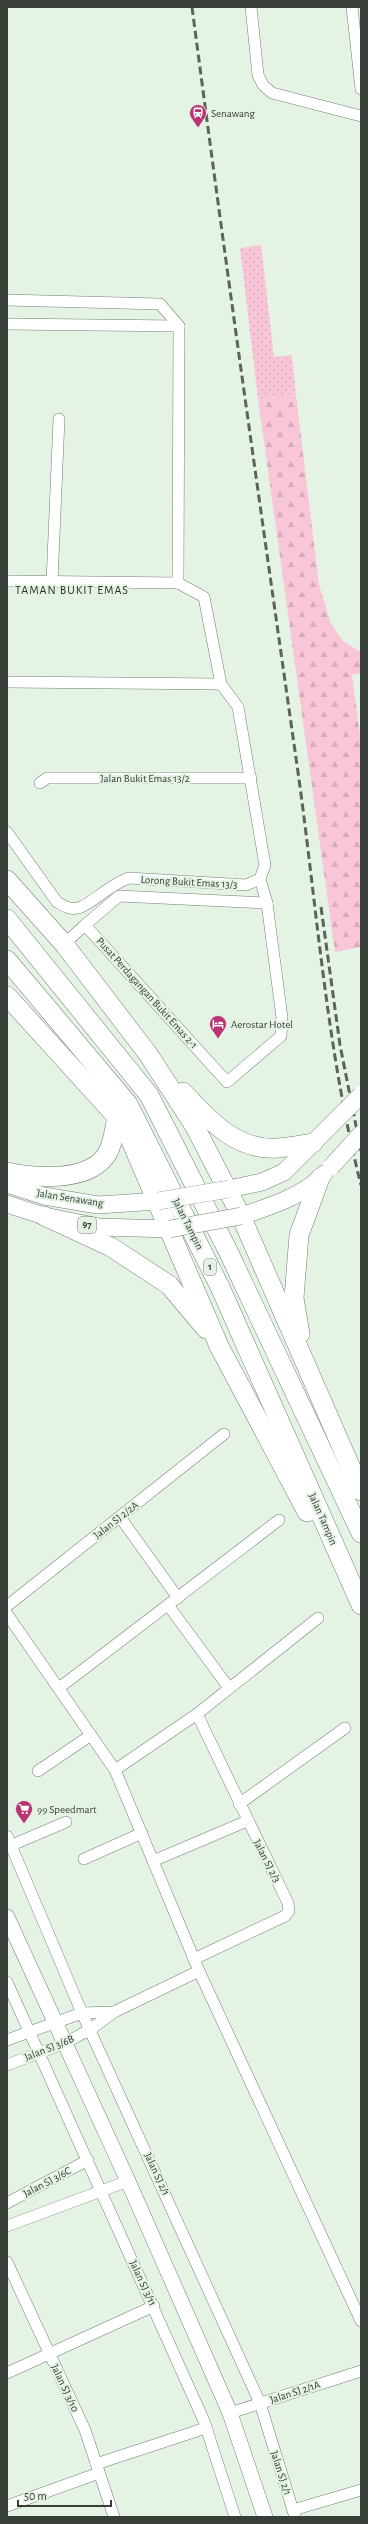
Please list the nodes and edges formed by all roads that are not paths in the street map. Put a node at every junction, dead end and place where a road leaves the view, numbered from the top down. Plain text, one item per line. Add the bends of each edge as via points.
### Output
1 (250, 7) edge
2 (352, 7) edge
3 (361, 89) edge
4 (361, 116) edge
5 (7, 300) edge
6 (7, 324) edge
7 (179, 326) junction
8 (59, 419) dead end
9 (7, 581) edge
10 (52, 582) junction
11 (178, 583) junction
12 (7, 682) edge
13 (221, 684) junction
14 (251, 778) junction
15 (40, 783) dead end
16 (7, 832) edge
17 (260, 879) junction
18 (7, 880) edge
19 (267, 903) junction
20 (7, 919) edge
21 (85, 925) junction
22 (64, 944) junction
23 (7, 960) edge
24 (7, 996) edge
25 (148, 1054) junction
26 (361, 1095) edge
27 (117, 1117) junction
28 (361, 1134) edge
29 (313, 1143) junction
30 (7, 1172) edge
31 (326, 1173) junction
32 (7, 1184) edge
33 (229, 1189) junction
34 (158, 1201) junction
35 (7, 1204) edge
36 (44, 1216) junction
37 (241, 1216) junction
38 (170, 1229) junction
39 (219, 1346) junction
40 (305, 1365) junction
41 (224, 1434) dead end
42 (361, 1491) edge
43 (120, 1517) junction
44 (279, 1520) dead end
45 (361, 1533) edge
46 (178, 1598) junction
47 (168, 1605) junction
48 (7, 1606) edge
49 (361, 1606) edge
50 (7, 1614) edge
51 (361, 1614) edge
52 (318, 1618) dead end
53 (58, 1688) junction
54 (229, 1688) junction
55 (198, 1714) junction
56 (345, 1728) dead end
57 (91, 1735) junction
58 (116, 1770) junction
59 (38, 1771) dead end
60 (239, 1804) junction
61 (247, 1821) junction
62 (66, 1822) dead end
63 (142, 1833) junction
64 (9, 1841) edge
65 (84, 1859) dead end
66 (153, 1861) junction
67 (7, 1916) edge
68 (194, 1959) junction
69 (199, 1971) junction
70 (7, 1982) edge
71 (114, 2012) junction
72 (82, 2013) junction
73 (56, 2022) junction
74 (91, 2029) junction
75 (29, 2032) junction
76 (7, 2040) edge
77 (64, 2043) junction
78 (39, 2053) junction
79 (7, 2065) edge
80 (88, 2160) junction
81 (128, 2181) junction
82 (101, 2192) junction
83 (7, 2203) edge
84 (7, 2226) edge
85 (7, 2262) edge
86 (154, 2306) junction
87 (361, 2321) edge
88 (49, 2353) junction
89 (361, 2371) edge
90 (7, 2373) edge
91 (260, 2403) junction
92 (230, 2413) junction
93 (206, 2428) junction
94 (98, 2468) junction
95 (361, 2490) edge
96 (7, 2506) edge
97 (294, 2513) edge
98 (114, 2517) edge
99 (235, 2517) edge
100 (265, 2517) edge

1 - 4 street via 258,75 263,85 272,93
2 - 3 street
5 - 7 street via 160,304
6 - 7 street
7 - 11 street
8 - 10 street
9 - 10 street
10 - 11 street
11 - 13 street via 204,597
12 - 13 street
13 - 14 street via 238,707
14 - 15 street, Jalan Bukit Emas 13/2 via 47,778
14 - 17 street via 265,865
16 - 17 street, Lorong Bukit Emas 13/3 via 57,902 68,908 79,908 116,882 129,878 246,885
17 - 19 street
18 - 22 highway
19 - 21 street via 119,896
19 - 21 street, Pusat Perdagangan Bukit Emas 2-1 via 282,1018 281,1036 227,1082
20 - 45 highway, 1 via 149,1095 228,1251
21 - 22 street
22 - 25 highway
23 - 49 highway, Jalan Tampin / 1 via 128,1104 220,1287
24 - 27 highway
25 - 29 highway via 209,1120 234,1138 254,1145 275,1148
25 - 33 highway via 194,1125
26 - 29 main road, 97, bridge
27 - 30 highway via 110,1146 104,1158 87,1171 31,1177
27 - 34 highway via 128,1134
28 - 31 main road, 97, bridge
29 - 33 main road, 97 via 284,1172 262,1182
31 - 37 main road, 97 via 295,1194
31 - 40 highway via 298,1235 294,1298
32 - 34 main road, Jalan Senawang / 97 via 44,1196 98,1205
33 - 34 main road, 97, bridge
33 - 37 highway
34 - 38 highway
35 - 36 main road, Jalan Senawang / 97
36 - 38 main road, Jalan Senawang / 97 via 99,1227
36 - 39 highway via 111,1247 169,1285
37 - 38 main road, 97, bridge
37 - 40 highway
38 - 39 highway
39 - 51 highway
40 - 42 highway
41 - 43 street, Jalan SJ 2/2A
43 - 46 street
43 - 48 street, Jalan SJ 2/2A
44 - 46 street
46 - 47 street
47 - 53 street
47 - 54 street
50 - 53 street
52 - 54 street
53 - 57 street
54 - 55 street
55 - 58 street
55 - 60 street, Jalan SJ 2/3
56 - 60 street
57 - 58 street
57 - 59 street
58 - 63 street
60 - 61 street, Jalan SJ 2/3
61 - 66 street
61 - 68 street, Jalan SJ 2/3 via 288,1903 289,1911 285,1916
62 - 64 street
63 - 65 street
63 - 66 street
64 - 72 street, Jalan SJ 2/1
66 - 68 street
67 - 73 street
68 - 69 street
69 - 71 street
69 - 87 street
70 - 75 street, Jalan SJ 3/11
71 - 72 street
71 - 74 street, Jalan SJ 3/6B
72 - 73 street
72 - 74 street, Jalan SJ 2/1
73 - 75 street
73 - 77 street
74 - 77 street, Jalan SJ 3/6B
74 - 91 street, Jalan SJ 2/1
75 - 76 street
75 - 78 street, Jalan SJ 3/11
77 - 78 street, Jalan SJ 3/6B
77 - 81 street
78 - 79 street, Jalan SJ 3/6B
78 - 80 street, Jalan SJ 3/11
80 - 82 street, Jalan SJ 3/11
80 - 83 street, Jalan SJ 3/6C
81 - 82 street
81 - 92 street
82 - 84 street
82 - 86 street, Jalan SJ 3/11
85 - 88 street, Jalan SJ 3/10
86 - 88 street
86 - 93 street, Jalan SJ 3/11
88 - 90 street
88 - 94 street, Jalan SJ 3/10 via 85,2430
89 - 91 street, Jalan SJ 2/1A
91 - 92 street, Jalan SJ 2/1A
91 - 97 street, Jalan SJ 2/1
92 - 100 street
93 - 94 street
93 - 99 street, Jalan SJ 3/11
94 - 96 street
94 - 98 street, Jalan SJ 3/10
95 - 97 street

